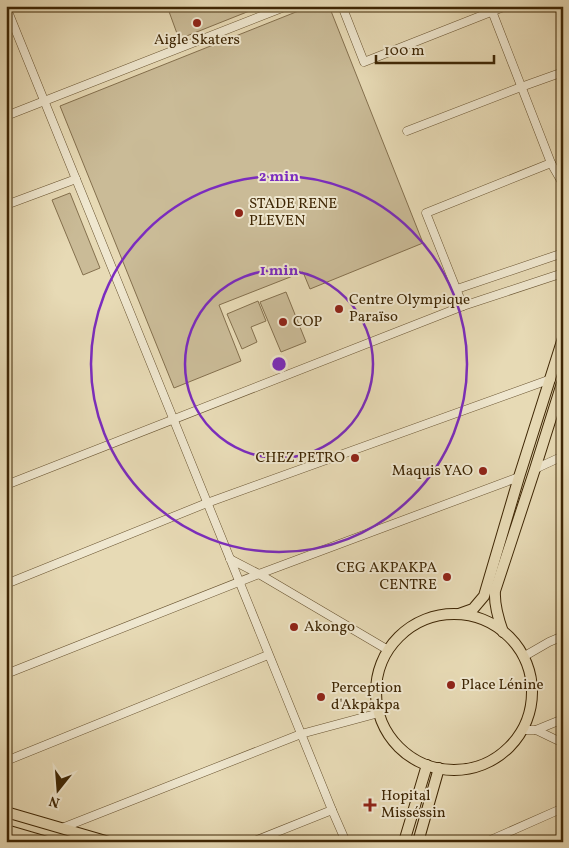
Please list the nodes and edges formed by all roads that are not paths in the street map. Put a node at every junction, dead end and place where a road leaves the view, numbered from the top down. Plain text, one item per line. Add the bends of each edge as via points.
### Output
1 (288, 6) edge
2 (342, 6) edge
3 (506, 6) edge
4 (491, 9) edge
5 (8, 12) edge
6 (10, 27) edge
7 (563, 72) edge
8 (522, 87) junction
9 (45, 102) junction
10 (6, 116) edge
11 (407, 131) dead end
12 (551, 163) junction
13 (76, 179) junction
14 (563, 184) edge
15 (6, 206) edge
16 (563, 253) edge
17 (563, 273) edge
18 (457, 290) junction
19 (463, 306) junction
20 (563, 338) edge
21 (551, 379) junction
22 (563, 380) edge
23 (173, 420) junction
24 (563, 456) edge
25 (535, 469) junction
26 (519, 477) junction
27 (6, 485) edge
28 (207, 503) junction
29 (230, 559) junction
30 (259, 574) junction
31 (239, 582) junction
32 (6, 584) edge
33 (458, 615) junction
34 (503, 632) junction
35 (563, 636) edge
36 (388, 650) junction
37 (268, 655) junction
38 (524, 657) junction
39 (6, 674) edge
40 (379, 713) junction
41 (563, 719) edge
42 (523, 730) junction
43 (536, 730) junction
44 (301, 734) junction
45 (563, 743) edge
46 (6, 761) edge
47 (427, 765) junction
48 (439, 768) junction
49 (563, 808) edge
50 (332, 810) junction
51 (6, 812) edge
52 (62, 828) junction
53 (6, 830) edge
54 (47, 842) edge
55 (109, 842) edge
56 (252, 842) edge
57 (346, 842) edge
58 (404, 842) edge
59 (418, 842) edge
60 (486, 842) edge

1 - 9 street
2 - 4 street via 364,62
3 - 4 street
4 - 8 street
5 - 6 street
6 - 9 street
7 - 8 street
8 - 11 street
8 - 12 street
9 - 10 street
9 - 13 street
12 - 14 street
12 - 18 street via 426,213
13 - 15 street
13 - 23 street
16 - 18 street
17 - 19 street
18 - 19 street
19 - 23 street
20 - 21 main road
21 - 26 main road
21 - 28 street
22 - 25 main road
23 - 27 street
23 - 28 street
24 - 25 street
25 - 34 main road via 495,590 495,608
26 - 30 street
26 - 33 main road via 484,596 473,609
28 - 29 street
28 - 32 street
29 - 30 street
29 - 31 street
30 - 31 street
30 - 36 street
31 - 37 street
31 - 39 street
33 - 34 main road via 477,618
33 - 36 main road via 439,616 417,624
34 - 38 main road
35 - 38 street
36 - 40 main road via 377,681
37 - 44 street
37 - 46 street
38 - 42 main road via 532,693 530,712
40 - 44 street
40 - 47 main road via 384,727 397,745
41 - 43 street
42 - 43 street
42 - 48 main road via 508,749 488,762 465,769
43 - 45 street
44 - 50 street
44 - 52 street
47 - 48 main road
47 - 58 main road
48 - 59 main road
49 - 60 street
50 - 56 street
50 - 57 street
51 - 52 main road
52 - 55 main road
53 - 54 main road

